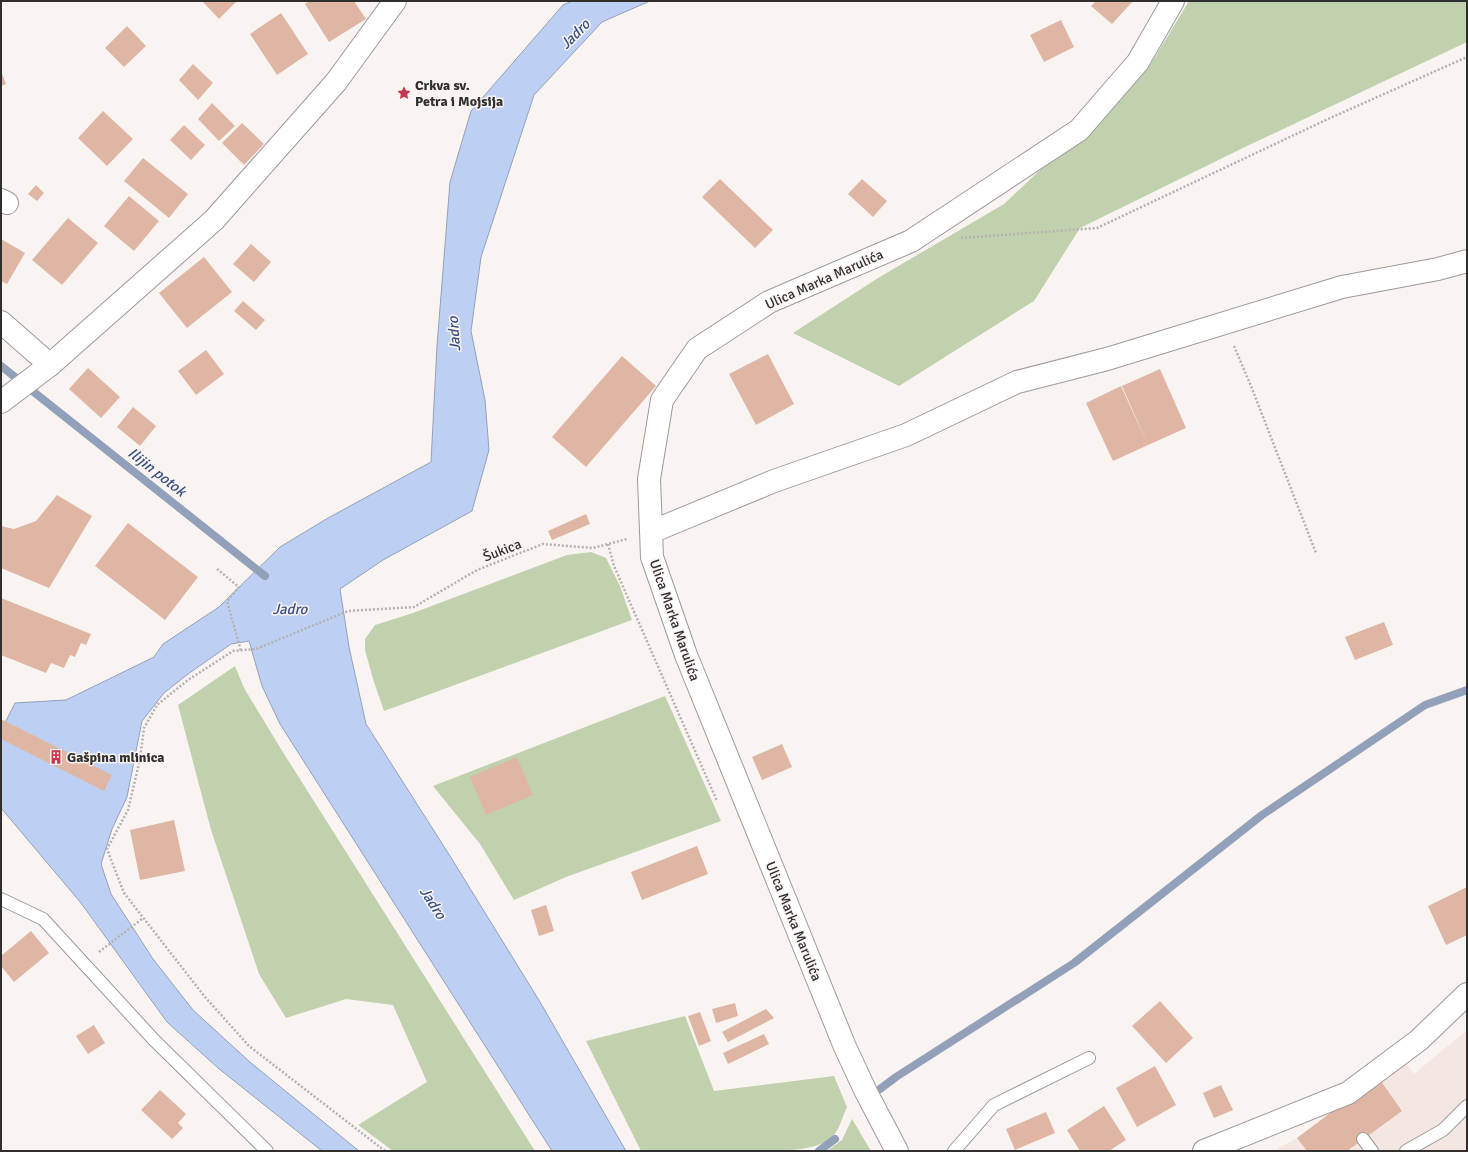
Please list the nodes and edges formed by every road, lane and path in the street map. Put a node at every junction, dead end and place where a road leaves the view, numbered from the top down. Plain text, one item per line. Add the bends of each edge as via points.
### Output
1 (395, 1) edge
2 (1173, 1) edge
3 (1467, 57) edge
4 (957, 238) dead end
5 (1467, 261) edge
6 (1, 322) edge
7 (1222, 324) junction
8 (44, 369) junction
9 (8, 397) edge
10 (651, 532) junction
11 (1316, 553) dead end
12 (217, 569) dead end
13 (241, 651) junction
14 (1, 899) edge
15 (144, 918) junction
16 (84, 963) junction
17 (1467, 994) edge
18 (1089, 1058) dead end
19 (1467, 1106) edge
20 (1363, 1139) dead end
21 (267, 1151) edge
22 (386, 1151) edge
23 (897, 1151) edge
24 (954, 1151) edge
25 (1204, 1151) edge
26 (1372, 1151) edge
27 (1406, 1151) edge

1 - 8 street via 336,82 214,220
2 - 10 street, Ulica Marka Marulića via 1138,62 1079,130 910,241 769,302 697,349 662,400 649,479
3 - 4 path via 1328,119 1098,228
5 - 7 street via 1342,287
6 - 8 street
7 - 10 street via 1107,359 1017,382 906,435 774,481
7 - 11 path via 1238,351
8 - 9 street
10 - 13 path, Šukica via 593,548 543,544 477,570 414,608 348,611 256,649
10 - 23 street, Ulica Marka Marulića via 652,557 686,655 845,1047
12 - 13 path via 239,587 227,601
13 - 15 path, Šukica via 233,651 157,704 144,728 140,759 128,810 107,849 124,893
14 - 16 lane via 43,919
15 - 16 path
15 - 22 path, Šukica via 205,997 249,1046
16 - 21 lane via 154,1040
17 - 25 street via 1419,1040 1337,1103
18 - 24 lane via 994,1105
19 - 27 lane via 1443,1130
20 - 26 lane

